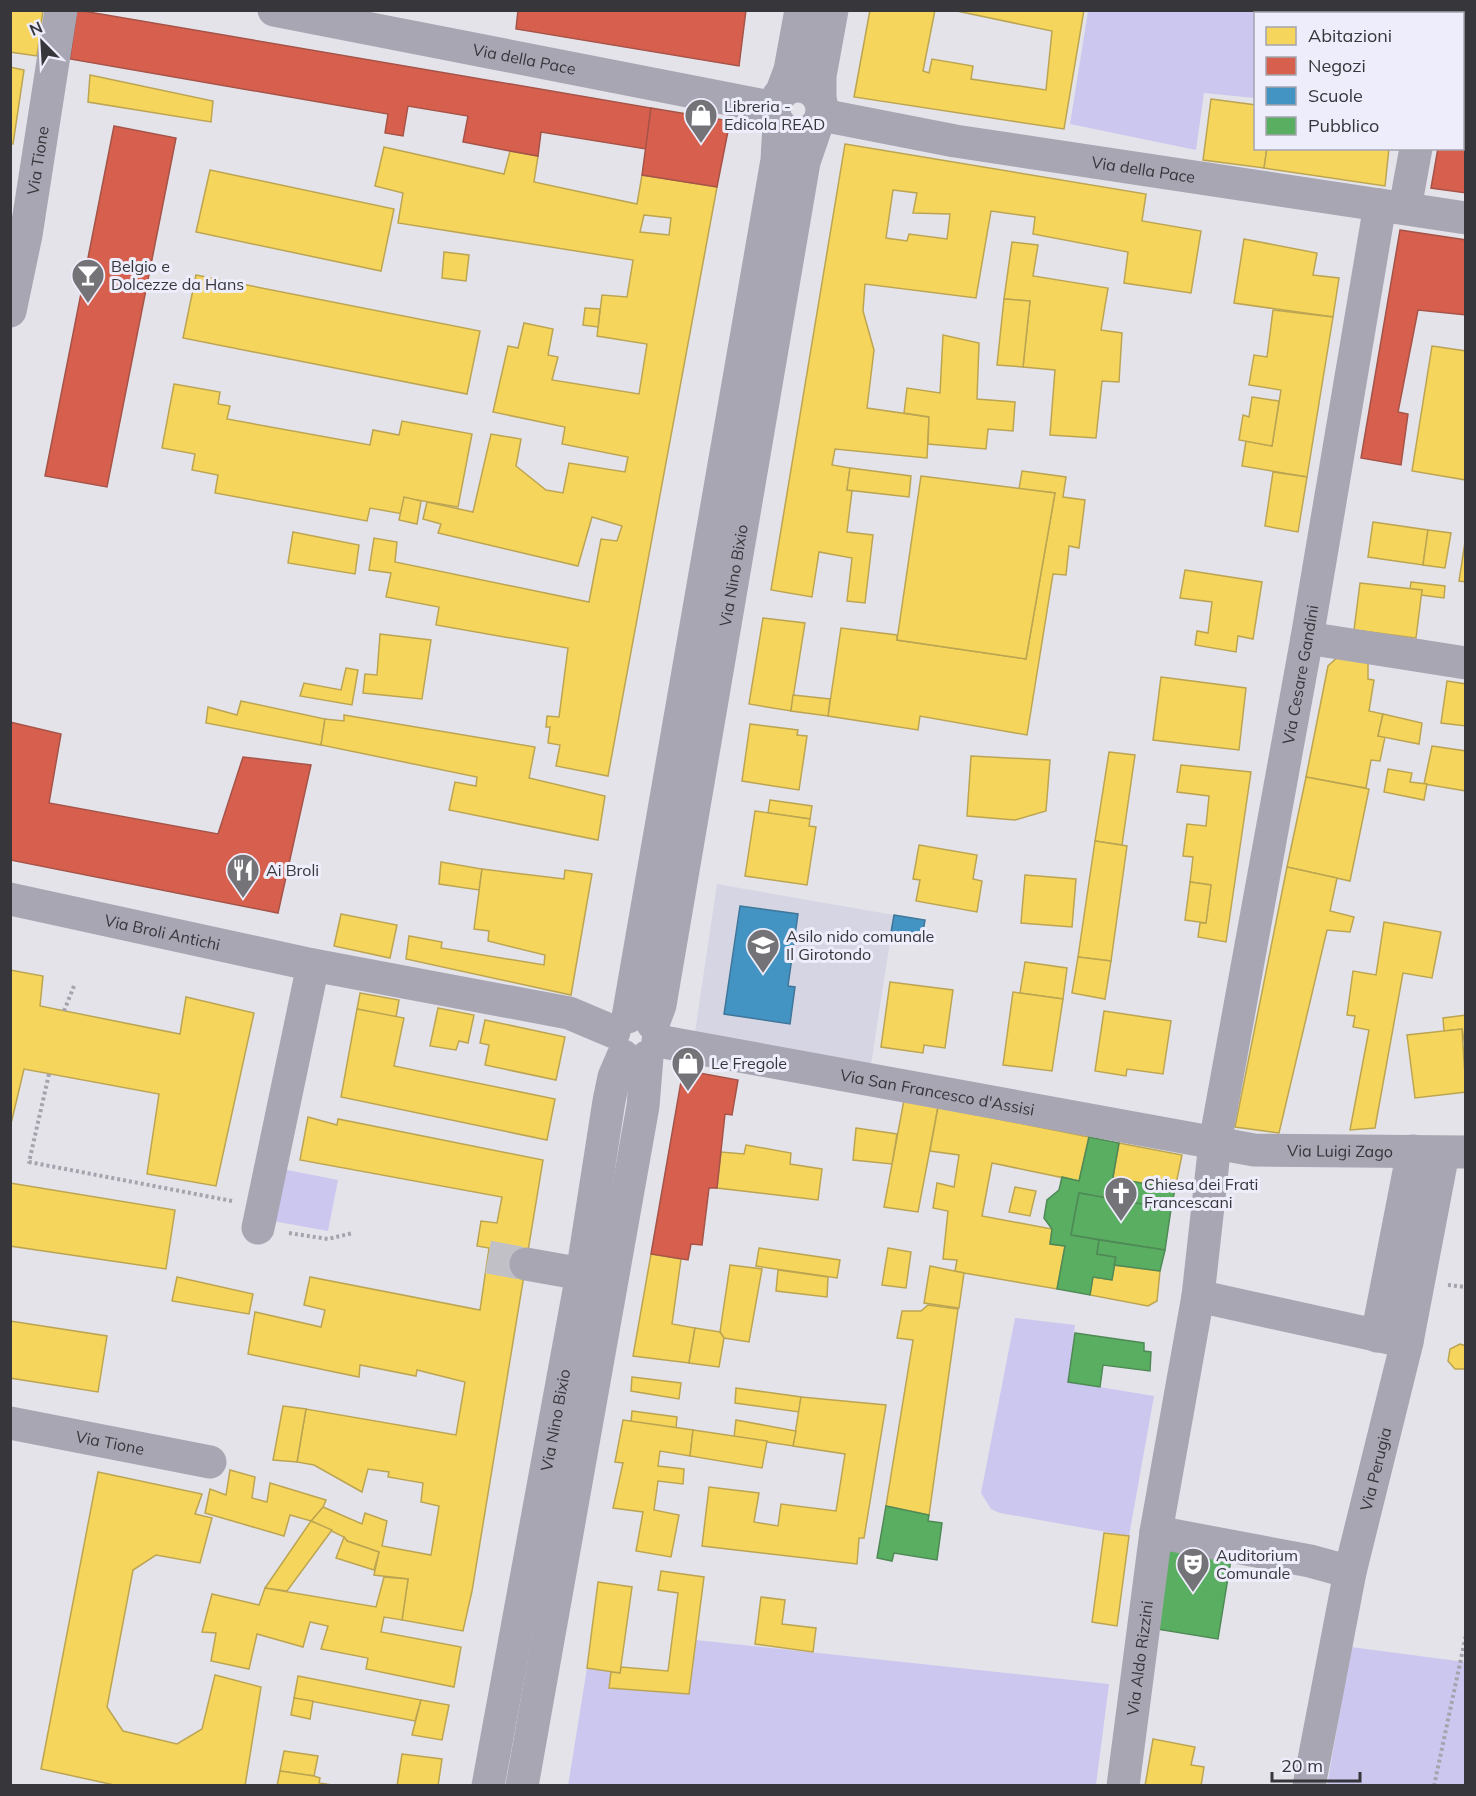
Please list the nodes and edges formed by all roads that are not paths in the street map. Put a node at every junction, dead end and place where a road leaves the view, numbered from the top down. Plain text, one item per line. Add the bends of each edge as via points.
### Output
1 (61, 10) edge
2 (274, 10) edge
3 (801, 10) edge
4 (832, 10) edge
5 (778, 109) junction
6 (819, 114) junction
7 (1415, 150) edge
8 (1393, 206) junction
9 (1466, 218) edge
10 (10, 311) edge
11 (1307, 638) junction
12 (1466, 663) edge
13 (10, 899) edge
14 (313, 965) junction
15 (637, 1038) junction
16 (1215, 1143) junction
17 (1440, 1152) edge
18 (260, 1217) road end
19 (526, 1264) tunnel mouth
20 (582, 1274) junction
21 (1198, 1296) junction
22 (1392, 1339) junction
23 (10, 1423) edge
24 (210, 1462) dead end
25 (1156, 1532) junction
26 (1350, 1572) junction
27 (488, 1785) edge
28 (522, 1785) edge
29 (1123, 1785) edge
30 (1309, 1785) edge

1 - 10 street, Via Tione via 26,235
2 - 5 street, Via della Pace
3 - 5 street, Via Nino Bixio
4 - 6 street, Via Nino Bixio via 820,76
5 - 6 street via 794,87 802,87 816,94
5 - 15 street, Via Nino Bixio via 775,171
6 - 8 street, Via della Pace via 955,141
6 - 15 street, Via Nino Bixio via 804,162 660,1005
7 - 8 street, Via Cesare Gandini
8 - 9 street, Via della Pace
8 - 11 street, Via Cesare Gandini
11 - 12 street
11 - 16 street, Via Cesare Gandini
13 - 14 street, Via Broli Antichi
14 - 15 street, Via Broli Antichi via 569,1013
14 - 18 street
15 - 16 street, Via San Francesco d'Assisi
15 - 20 street, Via Nino Bixio via 612,1089
15 - 28 street, Via Nino Bixio via 641,1118
16 - 17 street, Via Luigi Zago via 1254,1150
16 - 21 street, Via Aldo Rizzini
17 - 22 street, Via Perugia
19 - 20 street
20 - 27 street, Via Nino Bixio
21 - 22 street
21 - 25 street, Via Aldo Rizzini
22 - 26 street, Via Perugia
23 - 24 street, Via Tione
25 - 26 street
25 - 29 street, Via Aldo Rizzini
26 - 30 street, Via Perugia

